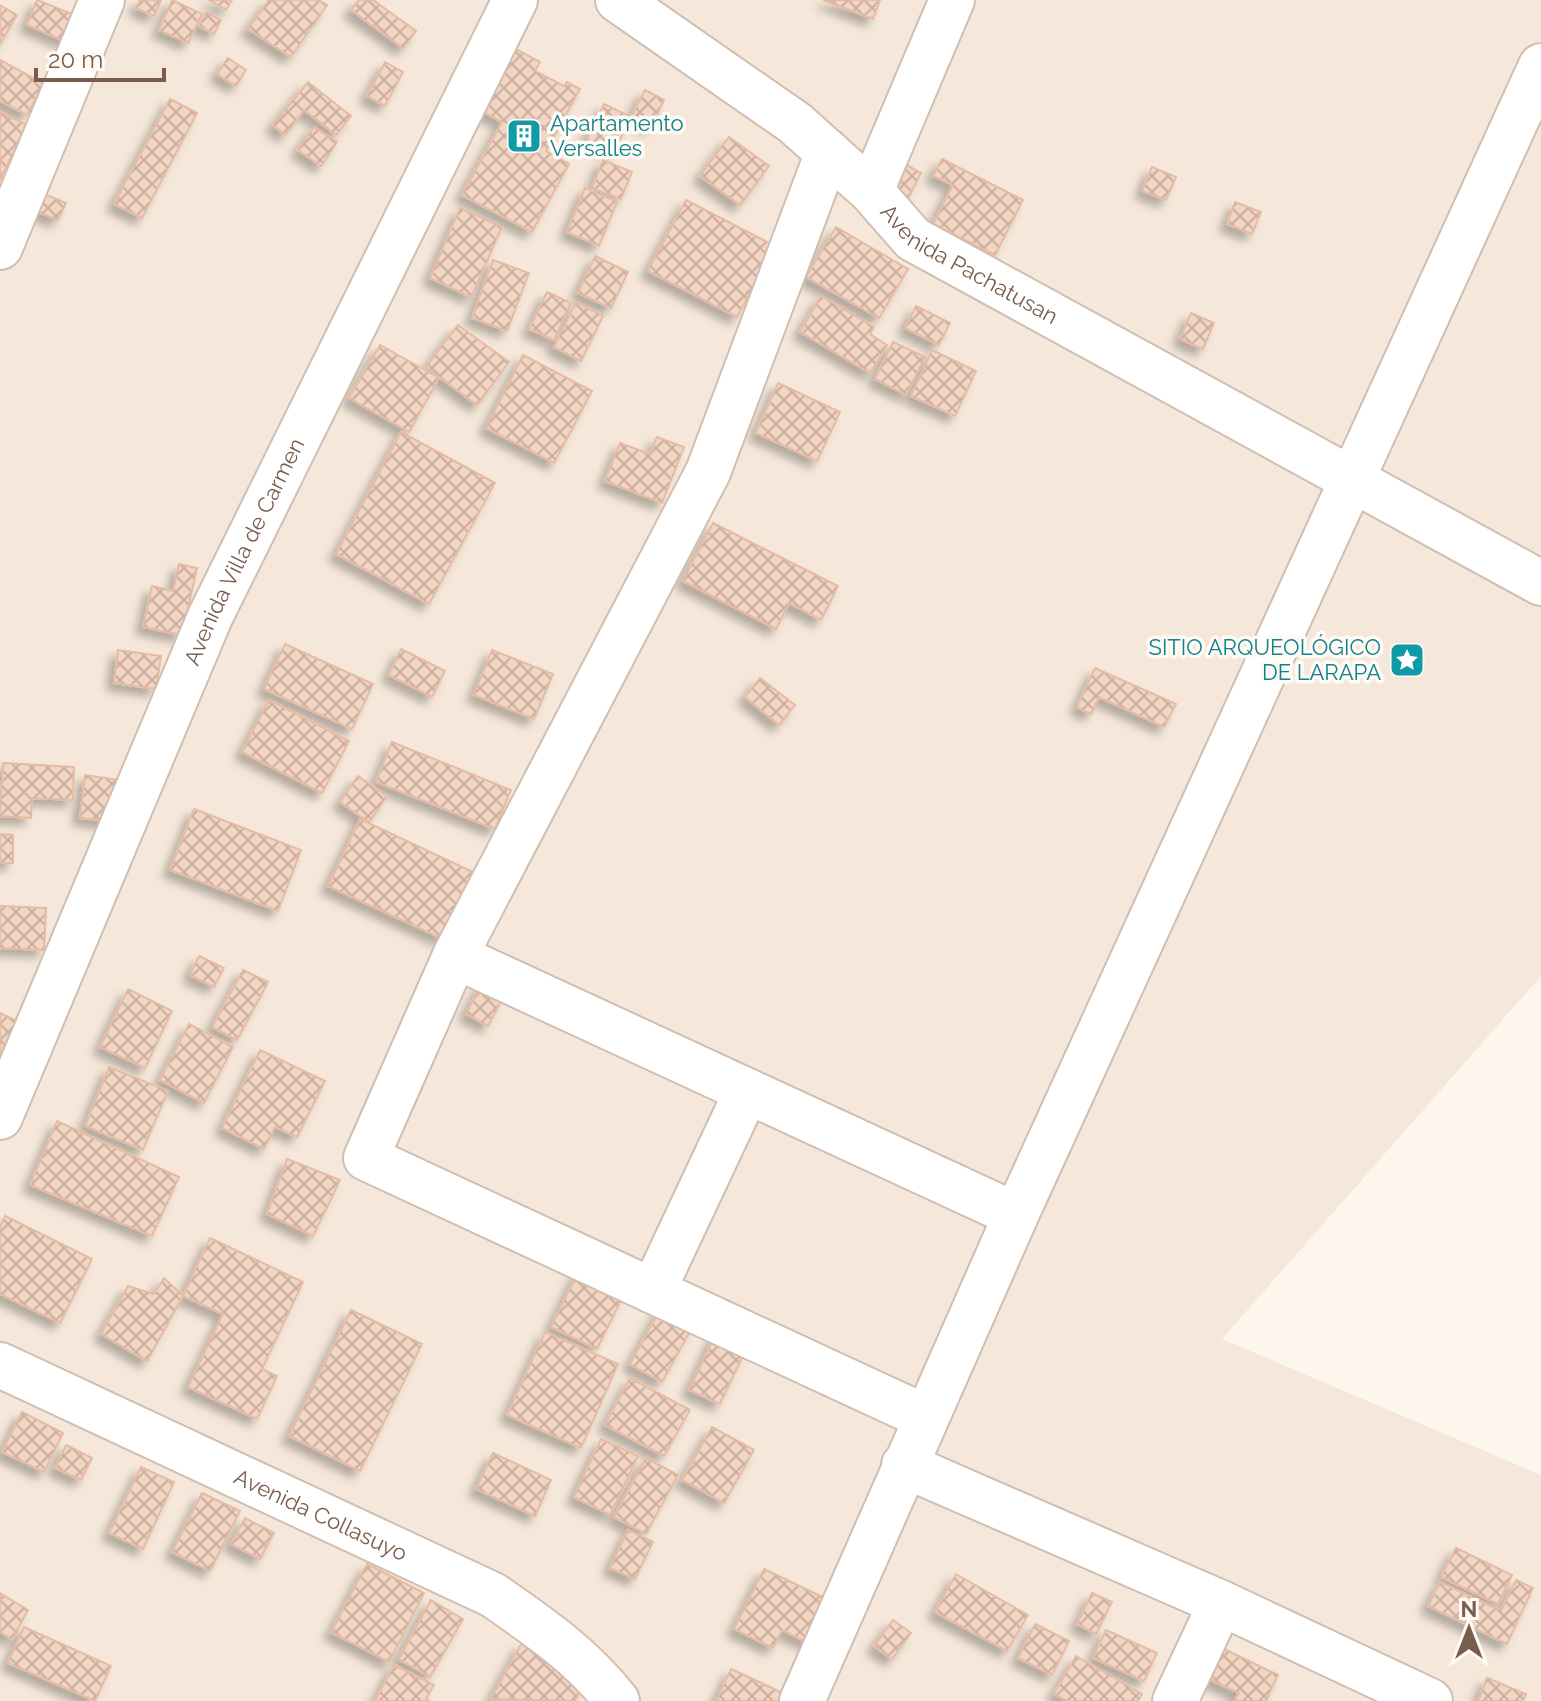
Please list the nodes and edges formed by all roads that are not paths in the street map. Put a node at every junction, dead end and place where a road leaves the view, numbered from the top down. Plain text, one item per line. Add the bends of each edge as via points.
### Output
1 (102, 0) edge
2 (515, 0) edge
3 (618, 0) edge
4 (952, 0) edge
5 (1541, 66) edge
6 (828, 152) junction
7 (871, 191) junction
8 (0, 247) edge
9 (1353, 482) junction
10 (1541, 583) edge
11 (455, 956) junction
12 (747, 1091) junction
13 (0, 1117) edge
14 (1016, 1215) junction
15 (653, 1291) junction
16 (0, 1365) edge
17 (925, 1417) junction
18 (904, 1465) junction
19 (1221, 1603) junction
20 (617, 1701) edge
21 (802, 1701) edge
22 (1175, 1701) edge
23 (1430, 1701) edge

1 - 8 street
2 - 13 street, Avenida Villa de Carmen via 210,617
3 - 6 street, Avenida Pachatusan via 795,123
4 - 7 street
5 - 9 street
6 - 7 street, Avenida Pachatusan
6 - 11 street via 708,472
7 - 9 street, Avenida Pachatusan via 913,239
9 - 10 street, Avenida Pachatusan
9 - 14 street
11 - 12 street
11 - 15 street via 366,1158
12 - 14 street
12 - 15 street
14 - 17 street
15 - 17 street
16 - 20 street, Avenida Collasuyo via 493,1595 560,1641
17 - 18 street
18 - 19 street
18 - 21 street
19 - 22 street
19 - 23 street

